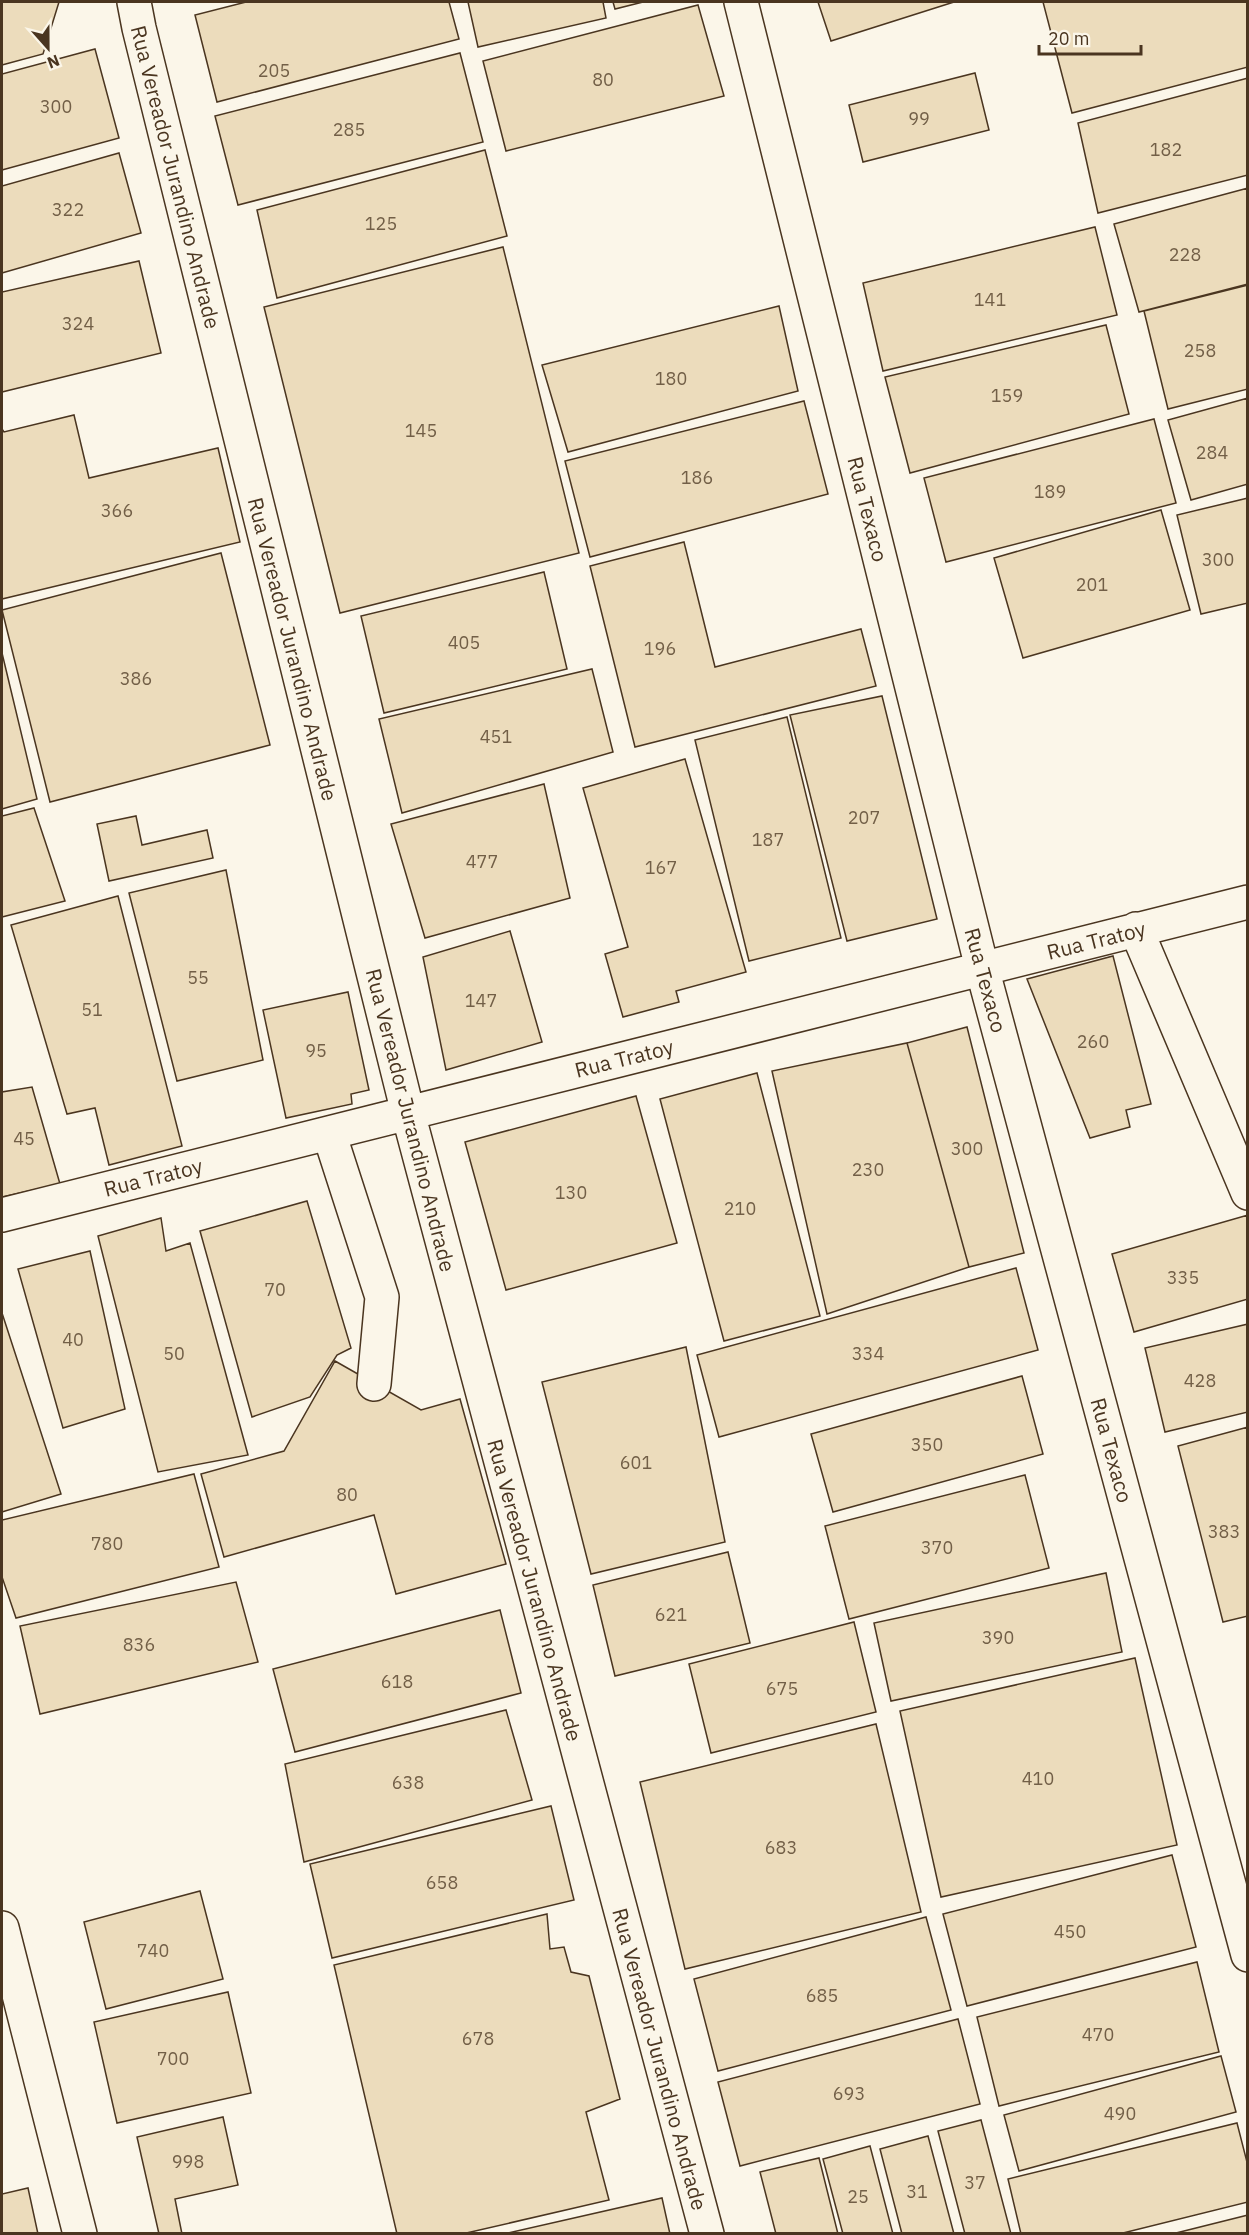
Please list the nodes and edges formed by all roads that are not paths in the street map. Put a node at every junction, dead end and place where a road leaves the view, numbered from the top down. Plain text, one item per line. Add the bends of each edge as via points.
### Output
1 (135, 2) edge
2 (741, 2) edge
3 (1248, 902) edge
4 (1137, 929) junction
5 (982, 968) junction
6 (408, 1113) junction
7 (329, 1133) junction
8 (1248, 1193) edge
9 (2, 1215) edge
10 (374, 1384) dead end
11 (2, 1928) edge
12 (1248, 1955) edge
13 (80, 2234) edge
14 (707, 2234) edge

1 - 6 street, Rua Vereador Jurandino Andrade
2 - 5 street, Rua Texaco
3 - 4 street, Rua Tratoy
4 - 5 street, Rua Tratoy
4 - 8 street
5 - 6 street, Rua Tratoy
5 - 12 street, Rua Texaco
6 - 7 street, Rua Tratoy
6 - 14 street, Rua Vereador Jurandino Andrade
7 - 9 street, Rua Tratoy
7 - 10 street via 382,1297
11 - 13 street

